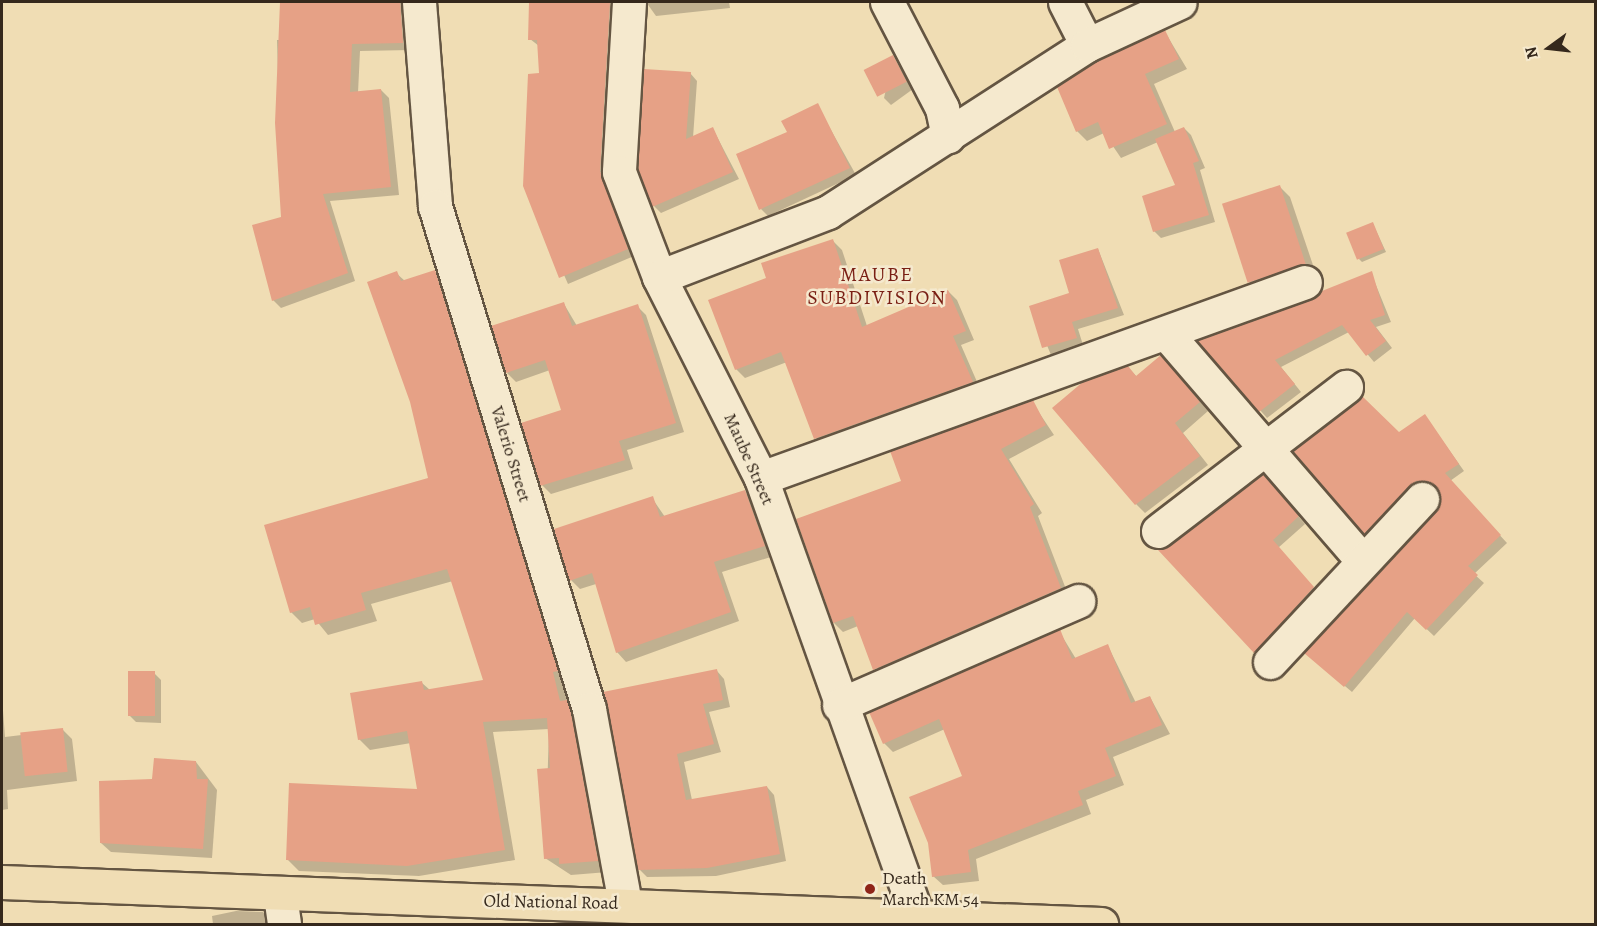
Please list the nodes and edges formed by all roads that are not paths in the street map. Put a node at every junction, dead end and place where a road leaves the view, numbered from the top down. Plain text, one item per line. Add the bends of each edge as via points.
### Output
1 (419, 2) edge
2 (629, 2) edge
3 (887, 2) edge
4 (1065, 2) edge
5 (1180, 2) edge
6 (1087, 45) junction
7 (948, 136) junction
8 (659, 277) junction
9 (1305, 282) dead end
10 (1166, 333) junction
11 (1346, 387) dead end
12 (1264, 449) junction
13 (761, 478) junction
14 (1422, 499) dead end
15 (1158, 531) dead end
16 (1361, 559) junction
17 (1078, 602) dead end
18 (1270, 662) dead end
19 (838, 705) junction
20 (2, 882) edge
21 (625, 904) junction
22 (282, 910) edge
23 (917, 915) junction
24 (1101, 924) edge

1 - 21 street, Valerio Street via 435,206 589,709
2 - 8 street, Maube Street via 619,172
3 - 7 street via 942,108
4 - 6 street
5 - 6 street
6 - 7 street
7 - 8 street via 828,212
8 - 13 street, Maube Street
9 - 10 street
10 - 12 street
10 - 13 street
11 - 12 street
12 - 15 street
12 - 16 street
13 - 19 street, Maube Street
14 - 16 street
16 - 18 street
17 - 19 street
19 - 23 street, Maube Street
20 - 22 main road, Old National Road
21 - 22 main road, Old National Road
21 - 23 main road, Old National Road
23 - 24 main road, Old National Road

